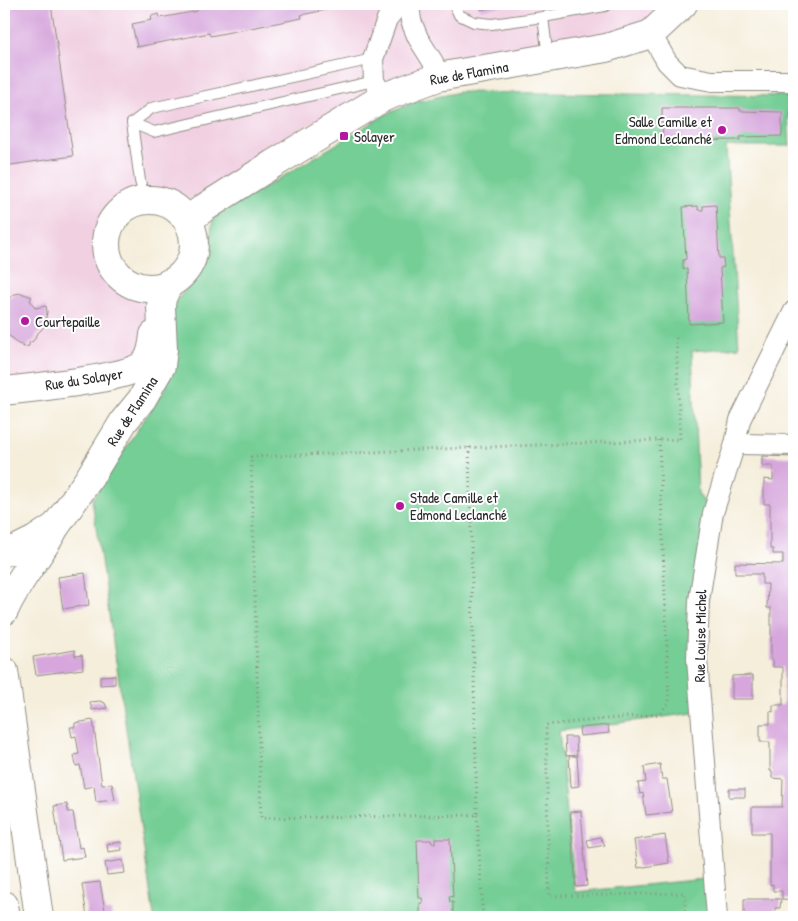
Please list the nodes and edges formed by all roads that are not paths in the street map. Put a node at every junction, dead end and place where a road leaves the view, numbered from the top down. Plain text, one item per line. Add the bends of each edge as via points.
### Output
1 (399, 4) edge
2 (409, 4) edge
3 (454, 4) edge
4 (607, 4) edge
5 (683, 4) edge
6 (543, 17) junction
7 (652, 34) junction
8 (548, 59) junction
9 (372, 60) junction
10 (438, 77) junction
11 (794, 81) edge
12 (379, 89) junction
13 (132, 124) junction
14 (144, 199) junction
15 (188, 220) junction
16 (157, 286) junction
17 (794, 312) edge
18 (119, 374) junction
19 (4, 391) edge
20 (124, 421) junction
21 (735, 444) junction
22 (794, 445) edge
23 (56, 526) junction
24 (4, 552) edge
25 (4, 610) edge
26 (4, 671) edge
27 (4, 905) edge
28 (6, 917) edge
29 (39, 917) edge
30 (717, 917) edge

1 - 9 street via 387,18
2 - 10 street via 411,21
3 - 6 lane via 459,15 474,22 492,24
4 - 6 lane
5 - 7 street, Rue de Flamina
6 - 8 lane
7 - 8 street, Rue de Flamina via 606,48
7 - 11 street via 668,62 680,75 712,81
8 - 10 street, Rue de Flamina
9 - 12 street
9 - 13 lane via 152,108
10 - 12 street, Rue de Flamina
12 - 13 lane via 154,132
12 - 15 street, Rue de Flamina
13 - 14 lane
14 - 15 street via 162,200 177,207
14 - 16 street via 131,203 110,223 106,249 110,264 130,284
15 - 16 street via 195,236 194,253 187,269 175,281
16 - 18 street, Rue du Solayer via 152,308 155,332 152,349 144,364
16 - 20 street, Rue de Flamina via 162,298 161,366 142,399
17 - 21 street, Rue Louise Michel via 740,420
18 - 19 street, Rue du Solayer
18 - 20 street via 126,379 132,392
20 - 23 street, Rue de Flamina
21 - 22 street
21 - 30 street, Rue Louise Michel via 713,513 699,600 697,659
23 - 24 street, Rue de Flamina via 17,549
23 - 25 street, Rue de Flamina
26 - 29 street
27 - 28 street

